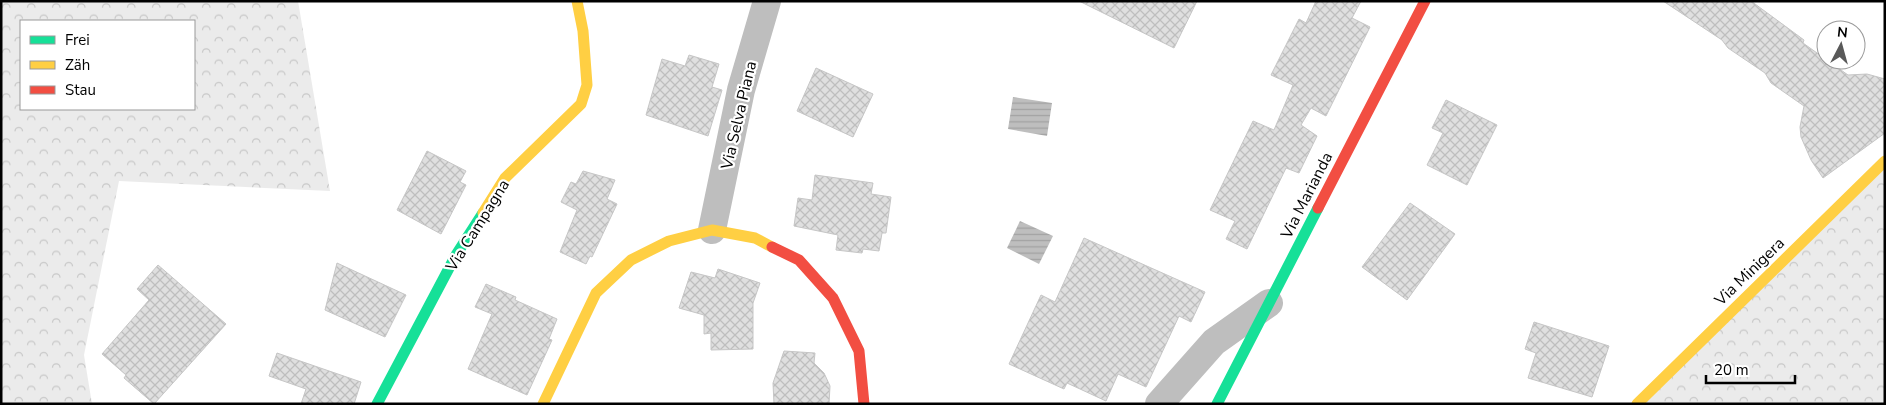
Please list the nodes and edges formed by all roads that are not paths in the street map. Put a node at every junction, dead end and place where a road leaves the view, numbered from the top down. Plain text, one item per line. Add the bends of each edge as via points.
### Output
1 (577, 1) edge
2 (767, 1) edge
3 (1425, 1) edge
4 (1885, 160) edge
5 (712, 230) junction
6 (1269, 303) junction
7 (378, 404) edge
8 (543, 404) edge
9 (864, 404) edge
10 (1159, 404) edge
11 (1217, 404) edge
12 (1637, 404) edge

1 - 7 street, Via Campagna via 587,85 581,104 505,178 456,255
2 - 5 street, Via Selva Piana via 742,90
3 - 6 street, Via Marianda
4 - 12 street, Via Minigera
5 - 8 street via 669,241 631,260 596,293
5 - 9 street via 755,238 799,260 833,298 859,351
6 - 10 street via 1214,342
6 - 11 street, Via Marianda

